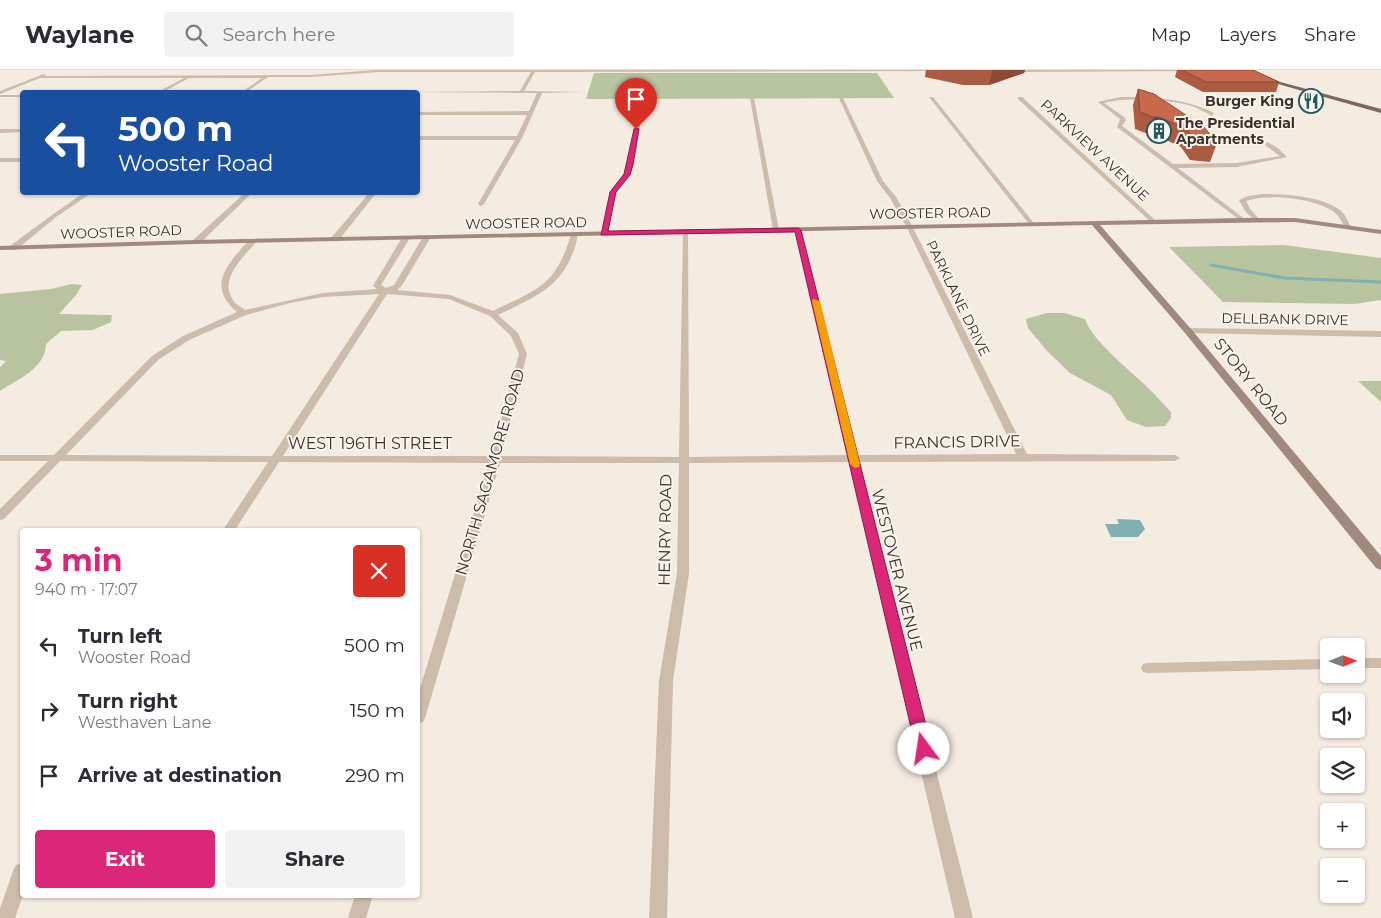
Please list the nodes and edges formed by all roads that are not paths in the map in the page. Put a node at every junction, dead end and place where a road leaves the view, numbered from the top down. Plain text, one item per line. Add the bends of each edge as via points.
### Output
1 (55, 70) edge
2 (201, 70) edge
3 (277, 70) edge
4 (350, 71) edge
5 (950, 71) dead end
6 (1007, 71) dead end
7 (1198, 71) edge
8 (1230, 71) edge
9 (534, 72) junction
10 (39, 77) junction
11 (189, 77) junction
12 (266, 77) junction
13 (164, 90) edge
14 (247, 90) edge
15 (420, 92) edge
16 (521, 92) junction
17 (582, 92) dead end
18 (540, 93) junction
19 (0, 95) edge
20 (20, 96) edge
21 (752, 98) dead end
22 (840, 98) dead end
23 (931, 98) dead end
24 (1020, 98) dead end
25 (1381, 111) edge
26 (640, 112) dead end
27 (420, 113) edge
28 (532, 113) junction
29 (1212, 114) dead end
30 (0, 131) edge
31 (20, 131) edge
32 (420, 138) edge
33 (519, 138) junction
34 (1267, 144) dead end
35 (0, 160) edge
36 (20, 160) edge
37 (1172, 166) junction
38 (86, 195) edge
39 (247, 195) edge
40 (372, 195) edge
41 (1251, 196) junction
42 (1274, 203) dead end
43 (481, 204) dead end
44 (1321, 204) junction
45 (1298, 206) dead end
46 (1243, 220) junction
47 (1257, 220) junction
48 (1153, 221) junction
49 (1093, 222) junction
50 (1031, 224) junction
51 (909, 226) junction
52 (1348, 227) junction
53 (776, 230) junction
54 (798, 230) junction
55 (686, 231) junction
56 (1381, 232) edge
57 (604, 233) junction
58 (575, 234) junction
59 (427, 237) junction
60 (406, 238) junction
61 (335, 239) junction
62 (253, 241) junction
63 (196, 242) junction
64 (0, 248) edge
65 (13, 248) junction
66 (385, 290) junction
67 (243, 313) junction
68 (493, 314) junction
69 (1188, 331) junction
70 (1381, 334) edge
71 (1023, 457) junction
72 (0, 458) edge
73 (56, 458) junction
74 (1175, 458) dead end
75 (274, 459) junction
76 (854, 459) junction
77 (495, 460) junction
78 (683, 460) junction
79 (740, 460) joint
80 (0, 516) edge
81 (230, 528) edge
82 (1381, 565) edge
83 (1365, 663) edge
84 (1381, 663) edge
85 (1320, 664) edge
86 (1148, 668) dead end
87 (420, 711) edge
88 (20, 877) edge
89 (363, 898) edge
90 (6, 918) edge
91 (358, 918) edge
92 (658, 918) edge
93 (964, 918) edge

1 - 10 street
2 - 11 street
3 - 12 street
4 - 9 street
4 - 12 street
5 - 9 street
6 - 7 street
8 - 25 main road
9 - 16 street
10 - 11 street
10 - 19 street
11 - 12 street
11 - 13 street
12 - 14 street
15 - 16 street
16 - 18 street
17 - 18 street
18 - 28 street
19 - 20 street
21 - 53 street
22 - 51 street, PARKLANE DRIVE via 880,181
23 - 50 street
24 - 48 street, PARKVIEW AVENUE
26 - 57 street via 627,175 613,192
27 - 28 street
28 - 33 street
29 - 37 street via 1194,105 1178,103 1135,99 1100,102 1122,118 1119,126
30 - 31 street
32 - 33 street
33 - 43 street
34 - 37 street via 1284,157 1236,165
35 - 36 street
37 - 46 street
38 - 65 street
39 - 63 street
40 - 61 street
41 - 42 street
41 - 44 street via 1284,197
41 - 47 street via 1242,200
44 - 45 street
44 - 52 street via 1337,211
46 - 47 main road, WOOSTER ROAD
46 - 48 main road, WOOSTER ROAD
47 - 52 main road, WOOSTER ROAD via 1295,220
48 - 49 main road, WOOSTER ROAD
49 - 50 main road, WOOSTER ROAD
49 - 69 main road, STORY ROAD
50 - 51 main road, WOOSTER ROAD
51 - 54 main road, WOOSTER ROAD
51 - 71 street, PARKLANE DRIVE
52 - 56 main road, WOOSTER ROAD
53 - 54 main road, WOOSTER ROAD
53 - 55 main road, WOOSTER ROAD
54 - 76 street, WESTOVER AVENUE
55 - 57 main road, WOOSTER ROAD
55 - 78 street, HENRY ROAD
57 - 58 main road, WOOSTER ROAD
58 - 59 main road, WOOSTER ROAD
58 - 68 street via 566,263 549,284
59 - 60 main road, WOOSTER ROAD
59 - 66 street via 397,287
60 - 61 main road, WOOSTER ROAD
60 - 66 street via 377,286
61 - 62 main road, WOOSTER ROAD
62 - 63 main road, WOOSTER ROAD
62 - 67 street via 232,265 225,282 228,300
63 - 65 main road, WOOSTER ROAD
64 - 65 main road, WOOSTER ROAD
66 - 67 street, NORTH SAGAMORE ROAD via 323,295
66 - 68 street, NORTH SAGAMORE ROAD via 450,297
66 - 75 street
67 - 73 street, NORTH SAGAMORE ROAD via 186,338 155,358
68 - 77 street, NORTH SAGAMORE ROAD via 515,334 523,354
69 - 70 street, DELLBANK DRIVE
69 - 82 main road, STORY ROAD
71 - 74 street, FRANCIS DRIVE
71 - 76 street, FRANCIS DRIVE
72 - 73 street, WEST 196TH STREET
73 - 75 street, WEST 196TH STREET
73 - 80 street, NORTH SAGAMORE ROAD
75 - 77 street, WEST 196TH STREET
75 - 81 street
76 - 79 street, FRANCIS DRIVE
76 - 93 street, WESTOVER AVENUE
77 - 78 street, WEST 196TH STREET
77 - 87 street, NORTH SAGAMORE ROAD
78 - 79 street, WEST 196TH STREET
78 - 92 street, HENRY ROAD via 683,573 666,681
83 - 84 street
85 - 86 street
88 - 90 street
89 - 91 street

